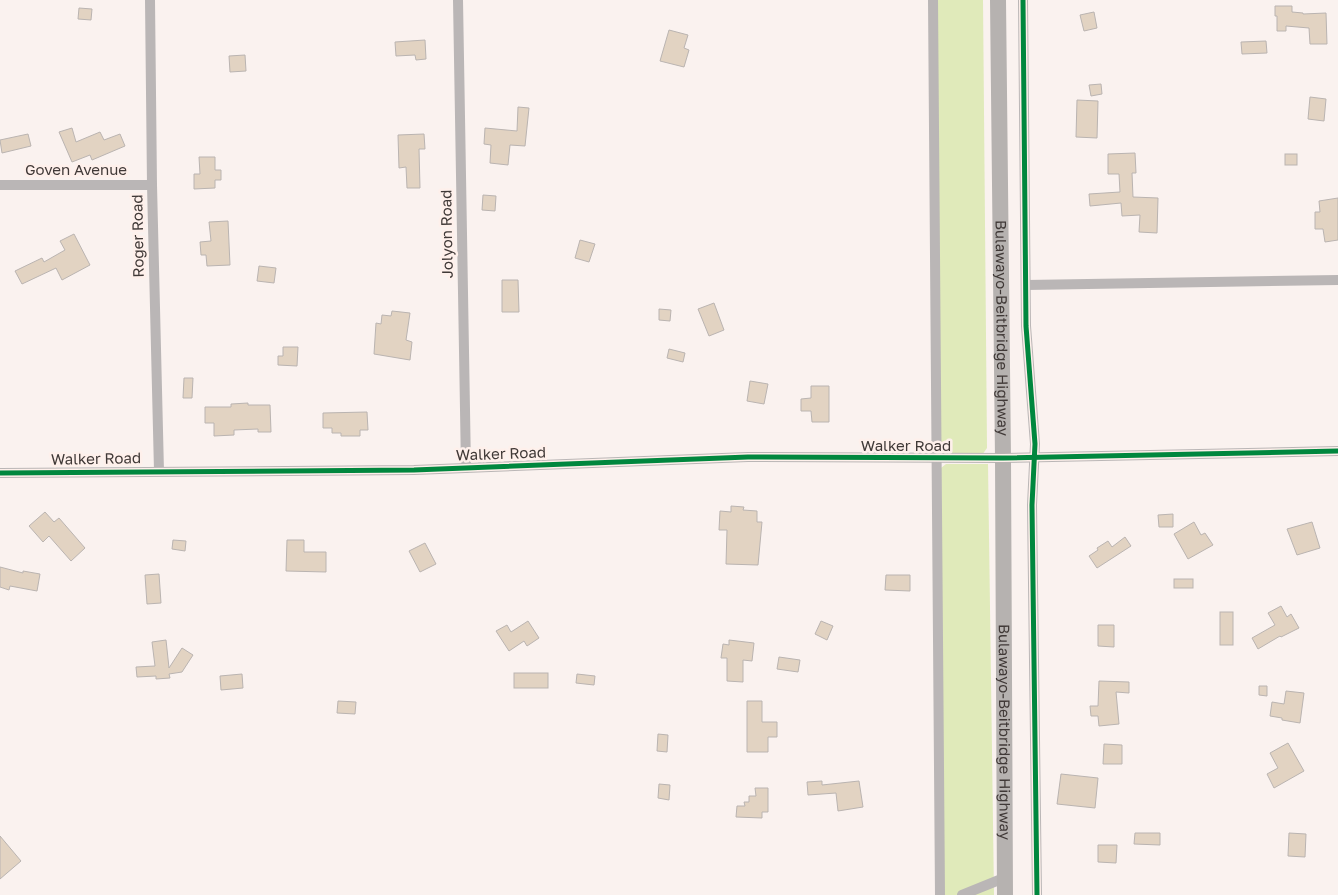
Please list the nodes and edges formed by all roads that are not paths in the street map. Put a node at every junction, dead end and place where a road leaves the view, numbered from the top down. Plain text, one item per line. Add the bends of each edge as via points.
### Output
1 (150, 0) edge
2 (458, 0) edge
3 (933, 0) edge
4 (998, 0) edge
5 (1022, 0) edge
6 (0, 185) edge
7 (152, 185) junction
8 (1338, 280) edge
9 (1026, 285) junction
10 (1338, 451) edge
11 (1003, 458) junction
12 (1035, 458) junction
13 (937, 459) junction
14 (466, 468) junction
15 (159, 471) junction
16 (0, 472) edge
17 (1004, 878) junction
18 (940, 895) edge
19 (962, 895) edge
20 (1005, 895) edge
21 (1037, 895) edge

1 - 7 street, Roger Road
2 - 14 street, Jolyon Road
3 - 13 street
4 - 11 highway, Bulawayo-Beitbridge Highway
5 - 9 street
6 - 7 street, Goven Avenue
7 - 15 street, Roger Road
8 - 9 street
9 - 12 street
10 - 12 street, Walker Road
11 - 12 street, Walker Road
11 - 13 street, Walker Road
11 - 17 highway, Bulawayo-Beitbridge Highway
12 - 21 street via 1032,504
13 - 14 street, Walker Road via 748,457
13 - 18 street
14 - 15 street, Walker Road
15 - 16 street, Walker Road
17 - 19 street
17 - 20 highway, Bulawayo-Beitbridge Highway

